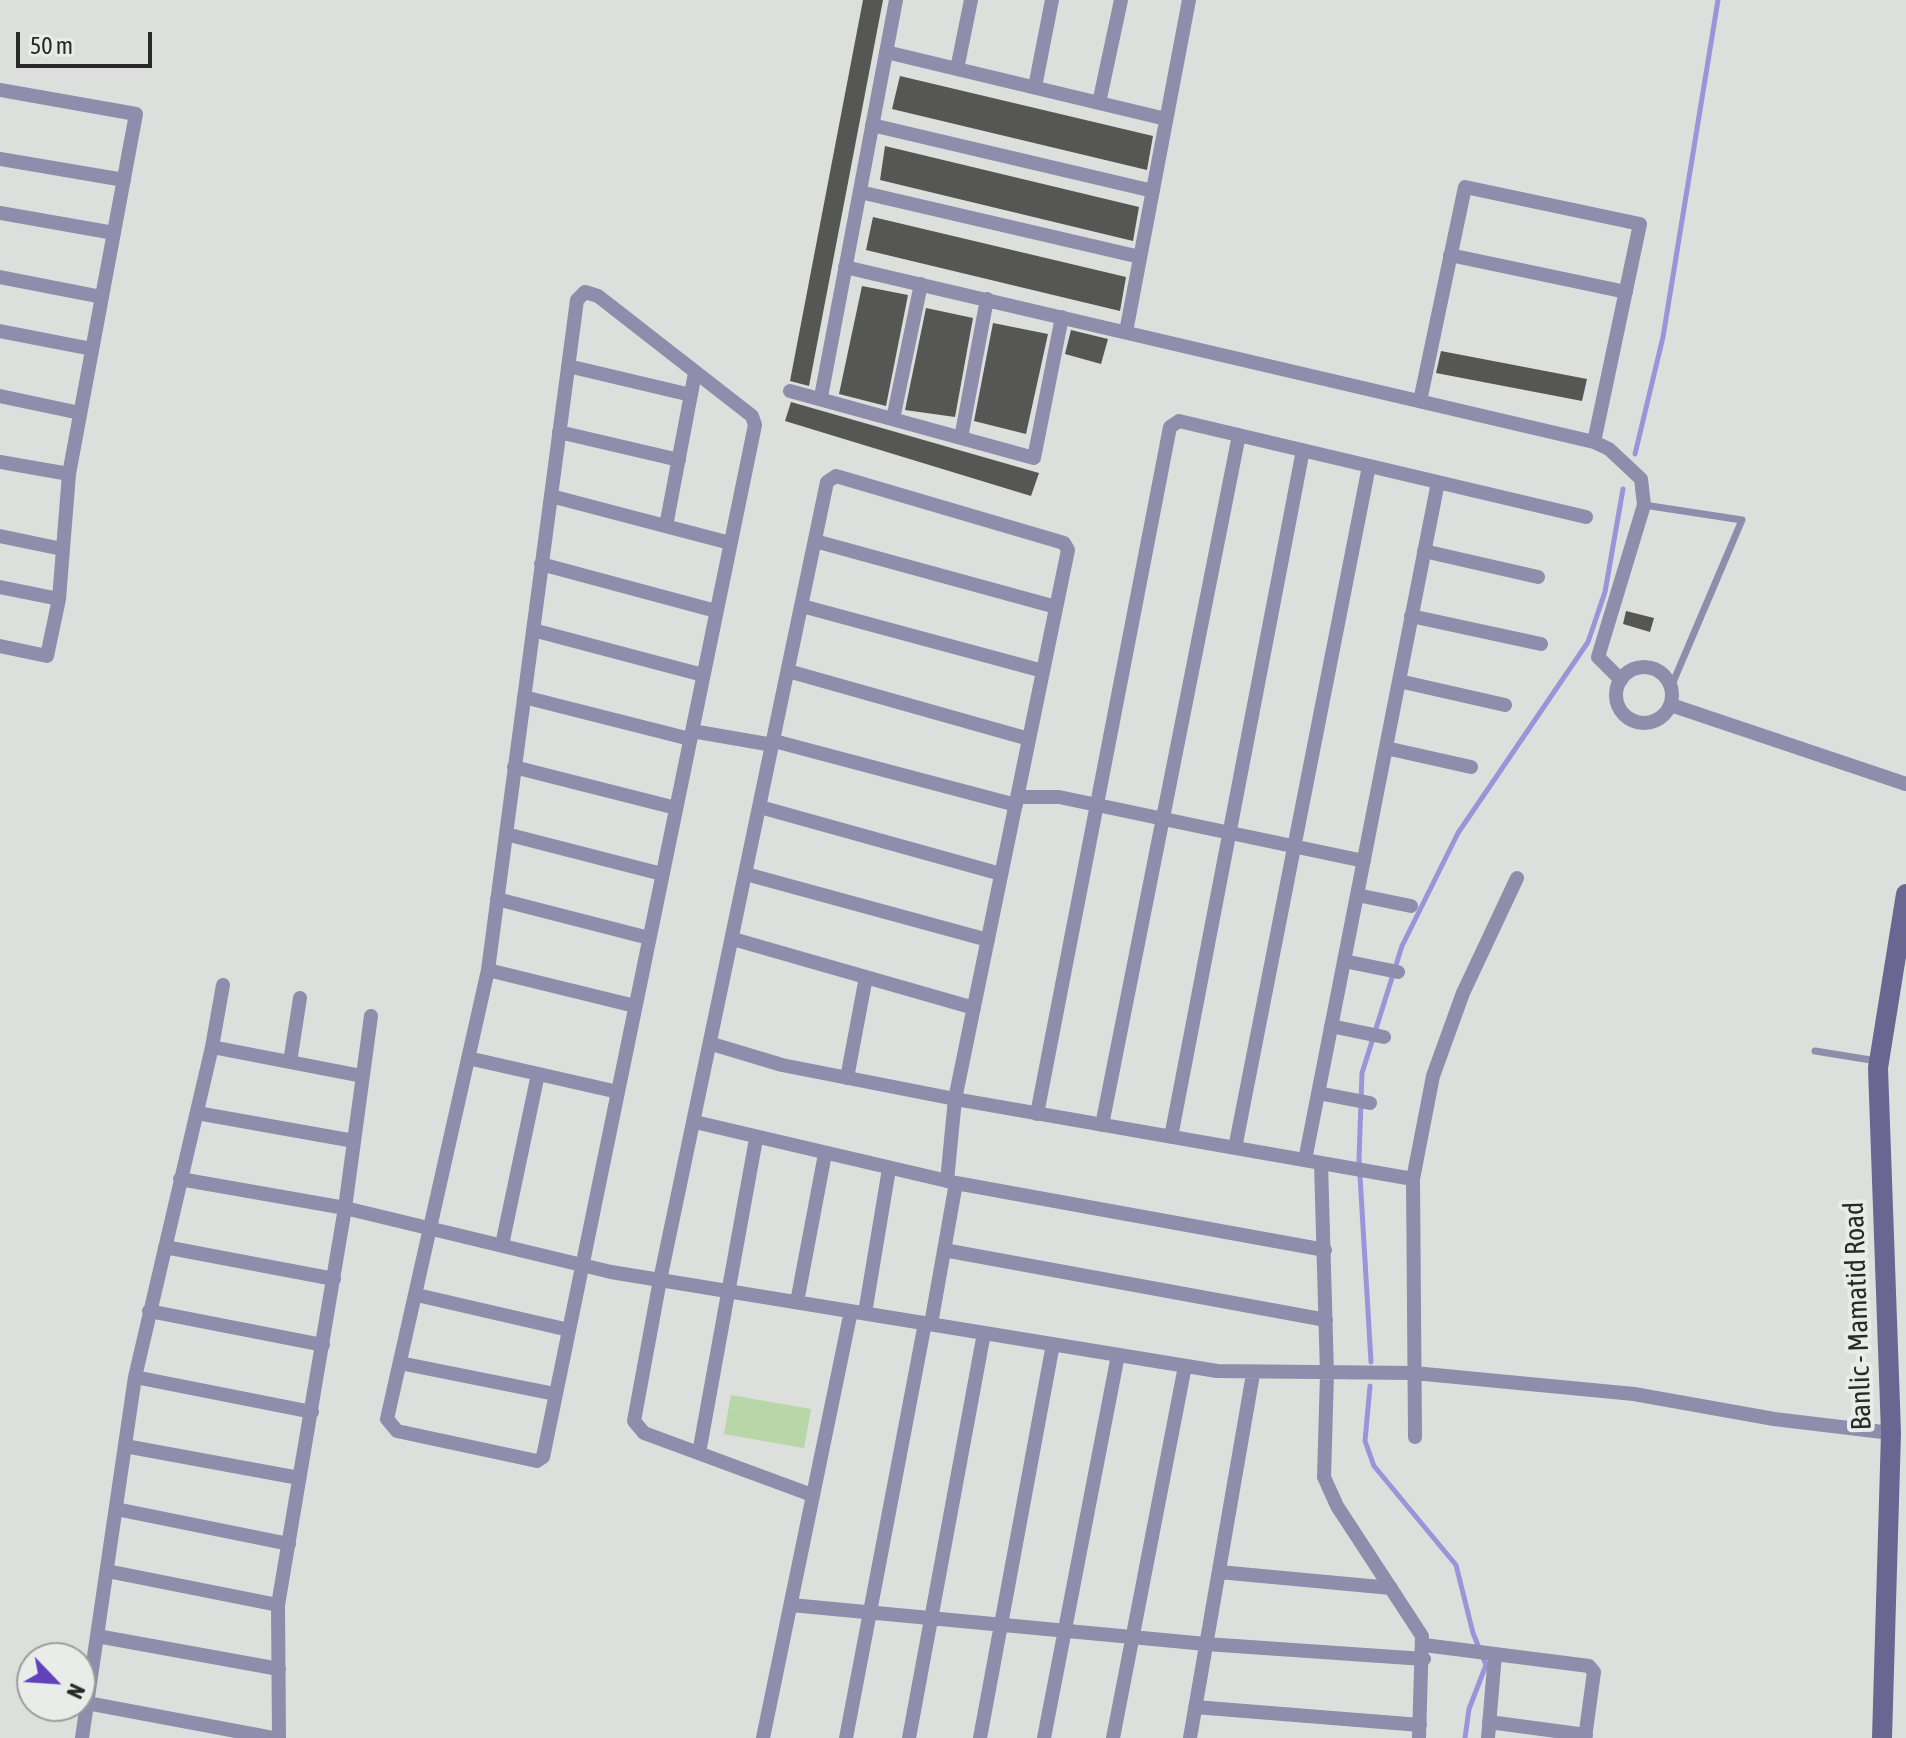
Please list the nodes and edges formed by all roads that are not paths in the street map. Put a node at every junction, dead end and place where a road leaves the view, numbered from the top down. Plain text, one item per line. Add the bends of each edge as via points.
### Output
1 (896, 0) edge
2 (971, 0) edge
3 (1052, 0) edge
4 (1121, 0) edge
5 (1189, 0) edge
6 (886, 52) junction
7 (957, 69) junction
8 (1035, 87) junction
9 (1, 94) edge
10 (1099, 103) junction
11 (1166, 119) junction
12 (872, 125) junction
13 (0, 159) edge
14 (124, 180) junction
15 (1153, 191) junction
16 (860, 192) junction
17 (0, 213) edge
18 (114, 233) junction
19 (1450, 255) junction
20 (1140, 257) junction
21 (845, 267) junction
22 (0, 277) edge
23 (921, 284) junction
24 (1626, 292) junction
25 (102, 297) junction
26 (987, 299) junction
27 (1062, 317) junction
28 (0, 331) edge
29 (1126, 332) junction
30 (92, 349) junction
31 (568, 366) junction
32 (695, 373) junction
33 (790, 391) dead end
34 (691, 395) junction
35 (0, 396) edge
36 (821, 397) junction
37 (1420, 401) junction
38 (80, 413) junction
39 (893, 419) junction
40 (559, 432) junction
41 (1239, 435) junction
42 (961, 438) junction
43 (1594, 442) junction
44 (1303, 450) junction
45 (679, 460) junction
46 (0, 462) edge
47 (1369, 466) junction
48 (69, 474) junction
49 (1438, 482) junction
50 (551, 496) junction
51 (1644, 505) junction
52 (1586, 517) dead end
53 (666, 526) junction
54 (0, 536) edge
55 (815, 541) junction
56 (730, 543) junction
57 (62, 549) junction
58 (1424, 551) junction
59 (541, 564) junction
60 (1538, 577) dead end
61 (0, 587) edge
62 (59, 599) junction
63 (802, 606) junction
64 (1056, 607) junction
65 (716, 611) junction
66 (1411, 616) junction
67 (533, 630) junction
68 (1541, 644) dead end
69 (0, 646) edge
70 (788, 671) junction
71 (1043, 671) junction
72 (703, 675) junction
73 (1621, 680) junction
74 (1399, 681) junction
75 (1671, 687) junction
76 (524, 697) junction
77 (1505, 705) dead end
78 (1671, 705) junction
79 (691, 735) junction
80 (1029, 739) junction
81 (773, 743) junction
82 (1386, 748) junction
83 (514, 767) junction
84 (1471, 767) dead end
85 (1906, 784) edge
86 (1016, 801) junction
87 (1097, 805) junction
88 (760, 807) junction
89 (676, 808) junction
90 (1163, 819) junction
91 (1230, 833) junction
92 (506, 834) junction
93 (1294, 847) junction
94 (1364, 861) junction
95 (662, 874) junction
96 (746, 874) junction
97 (1001, 874) junction
98 (1517, 878) dead end
99 (1906, 894) edge
100 (1357, 895) junction
101 (497, 899) junction
102 (1411, 906) dead end
103 (649, 938) junction
104 (733, 939) junction
105 (988, 940) junction
106 (1344, 961) junction
107 (488, 970) junction
108 (1398, 972) dead end
109 (866, 977) junction
110 (223, 985) dead end
111 (300, 998) dead end
112 (635, 1006) junction
113 (974, 1008) junction
114 (371, 1016) dead end
115 (1331, 1026) junction
116 (1384, 1037) dead end
117 (712, 1044) junction
118 (212, 1047) junction
119 (1815, 1051) dead end
120 (468, 1058) junction
121 (1879, 1061) junction
122 (290, 1062) junction
123 (538, 1074) junction
124 (362, 1076) junction
125 (847, 1078) junction
126 (618, 1092) junction
127 (1318, 1093) junction
128 (955, 1099) junction
129 (1370, 1103) dead end
130 (197, 1113) junction
131 (1037, 1114) junction
132 (695, 1122) junction
133 (1102, 1125) junction
134 (1171, 1137) junction
135 (756, 1139) junction
136 (354, 1141) junction
137 (1235, 1148) junction
138 (825, 1154) junction
139 (1305, 1160) junction
140 (1321, 1163) junction
141 (889, 1169) junction
142 (180, 1179) junction
143 (1413, 1179) junction
144 (952, 1182) junction
145 (345, 1208) junction
146 (431, 1227) junction
147 (502, 1245) junction
148 (165, 1247) junction
149 (944, 1250) junction
150 (1325, 1250) junction
151 (582, 1265) junction
152 (334, 1279) junction
153 (660, 1280) junction
154 (727, 1291) junction
155 (417, 1295) junction
156 (797, 1302) junction
157 (149, 1311) junction
158 (858, 1312) junction
159 (1326, 1320) junction
160 (928, 1324) junction
161 (569, 1330) junction
162 (984, 1333) junction
163 (1053, 1344) junction
164 (323, 1345) junction
165 (1118, 1355) junction
166 (400, 1363) junction
167 (1185, 1366) junction
168 (1414, 1373) junction
169 (1253, 1374) junction
170 (1327, 1374) junction
171 (135, 1377) junction
172 (555, 1394) junction
173 (312, 1412) junction
174 (1891, 1433) junction
175 (1415, 1437) dead end
176 (125, 1446) junction
177 (699, 1453) junction
178 (299, 1478) junction
179 (812, 1495) junction
180 (116, 1509) junction
181 (289, 1544) junction
182 (107, 1571) junction
183 (1219, 1572) junction
184 (1391, 1588) junction
185 (278, 1605) junction
186 (791, 1605) junction
187 (871, 1612) junction
188 (931, 1618) junction
189 (1001, 1624) junction
190 (1065, 1631) junction
191 (97, 1636) junction
192 (1133, 1637) junction
193 (96, 1643) edge
194 (1206, 1644) junction
195 (1424, 1652) junction
196 (1495, 1654) junction
197 (279, 1669) junction
198 (96, 1705) edge
199 (1195, 1707) junction
200 (1489, 1722) junction
201 (1419, 1732) edge
202 (1585, 1736) edge
203 (273, 1738) edge
204 (279, 1738) edge
205 (763, 1738) edge
206 (846, 1738) edge
207 (909, 1738) edge
208 (980, 1738) edge
209 (1044, 1738) edge
210 (1113, 1738) edge
211 (1190, 1738) edge
212 (1488, 1738) edge
213 (1882, 1738) edge

1 - 6 street
2 - 7 street
3 - 8 street
4 - 10 street
5 - 11 street
6 - 7 street
6 - 12 street
7 - 8 street
8 - 10 street
9 - 14 street via 136,114
10 - 11 street
11 - 15 street
12 - 15 street
12 - 16 street
13 - 14 street
14 - 18 street
15 - 20 street
16 - 20 street
16 - 21 street
17 - 18 street
18 - 25 street
19 - 24 street
19 - 24 street via 1465,187 1596,214 1640,224
19 - 37 street
20 - 29 street
21 - 23 street
21 - 36 street
22 - 25 street
23 - 26 street
23 - 39 street
24 - 43 street
25 - 30 street
26 - 27 street
26 - 42 street
27 - 29 street
27 - 42 street via 1034,458
28 - 30 street
29 - 37 street
30 - 38 street
31 - 32 street via 577,300 585,292 598,296
31 - 34 street
31 - 40 street
32 - 34 street
32 - 56 street via 754,421
33 - 36 street
34 - 45 street
35 - 38 street
36 - 39 street
37 - 43 street
38 - 48 street
39 - 42 street
40 - 45 street
40 - 50 street
41 - 44 street
41 - 87 street via 1179,421 1170,427
41 - 90 street
43 - 51 street via 1626,461 1641,479
44 - 47 street
44 - 91 street
45 - 53 street
46 - 48 street
47 - 49 street
47 - 93 street
48 - 57 street
49 - 52 street
49 - 58 street
50 - 53 street
50 - 59 street
51 - 73 street via 1598,657
51 - 75 lane via 1742,520
53 - 56 street
54 - 57 street
55 - 63 street
55 - 64 street
55 - 64 street via 827,482 836,476 1064,543 1068,550
56 - 65 street
57 - 62 street
58 - 60 street
58 - 66 street
59 - 65 street
59 - 67 street
61 - 62 street
62 - 69 street via 47,656
63 - 70 street
63 - 71 street
64 - 71 street
65 - 72 street
66 - 68 street
66 - 74 street
67 - 72 street
67 - 76 street
70 - 80 street
70 - 81 street
71 - 80 street
72 - 79 street
73 - 75 street via 1644,667 1661,672
73 - 78 street via 1616,698 1631,720 1659,719
74 - 77 street
74 - 82 street
75 - 78 street
76 - 79 street
76 - 83 street
78 - 85 street
79 - 81 street
79 - 89 street
80 - 86 street
81 - 86 street
81 - 88 street
82 - 84 street
82 - 94 street
83 - 89 street
83 - 92 street
86 - 87 street via 1059,797
86 - 97 street
87 - 90 street
87 - 131 street
88 - 96 street
88 - 97 street
89 - 95 street
90 - 91 street
90 - 133 street
91 - 93 street
91 - 134 street
92 - 95 street
92 - 101 street
93 - 94 street
93 - 137 street
94 - 100 street
95 - 103 street
96 - 104 street
96 - 105 street
97 - 105 street
98 - 143 street via 1463,993 1433,1076
99 - 121 main road, Banlic - Mamatid Road
100 - 102 street
100 - 106 street
101 - 103 street
101 - 107 street
103 - 112 street
104 - 109 street
104 - 117 street
105 - 113 street
106 - 108 street
106 - 115 street
107 - 112 street
107 - 120 street
109 - 113 street
109 - 125 street
110 - 118 street
111 - 122 street
112 - 126 street
113 - 128 street
114 - 124 street
115 - 116 street
115 - 127 street
117 - 125 street
117 - 132 street
118 - 122 street
118 - 130 street
119 - 121 lane
120 - 123 street
120 - 146 street
121 - 174 main road, Banlic - Mamatid Road
122 - 124 street
123 - 126 street
123 - 147 street
124 - 136 street
125 - 128 street
126 - 151 street
127 - 129 street
127 - 139 street
128 - 131 street
128 - 144 street
130 - 136 street
130 - 142 street
131 - 133 street
132 - 135 street
132 - 153 street
133 - 134 street
134 - 137 street
135 - 138 street
135 - 154 street
136 - 145 street
137 - 139 street
138 - 141 street
138 - 156 street
139 - 140 street
140 - 143 street
140 - 150 street
141 - 144 street
141 - 158 street
142 - 145 street
142 - 148 street
143 - 168 street
144 - 149 street
144 - 150 street
145 - 146 street
145 - 152 street
146 - 147 street
146 - 155 street
147 - 151 street
148 - 152 street
148 - 157 street
149 - 159 street
149 - 160 street
150 - 159 street
151 - 153 street
151 - 161 street
152 - 164 street
153 - 154 street
153 - 177 street via 635,1426
154 - 156 street
154 - 177 street
155 - 161 street
155 - 166 street
156 - 158 street
157 - 164 street
157 - 171 street
158 - 160 street
158 - 179 street
159 - 170 street
160 - 162 street
160 - 187 street
161 - 172 street
162 - 163 street
162 - 188 street
163 - 165 street
163 - 189 street
164 - 173 street
165 - 167 street
165 - 190 street
166 - 172 street
166 - 172 street via 387,1419 397,1431 532,1461 543,1457
167 - 169 street
167 - 192 street
168 - 170 street
168 - 174 street via 1634,1394
168 - 175 street
169 - 170 street
169 - 183 street
170 - 184 street via 1324,1477
171 - 173 street
171 - 176 street
173 - 178 street
174 - 213 main road, Banlic - Mamatid Road
176 - 178 street
176 - 180 street
177 - 179 street
178 - 181 street
179 - 186 street
180 - 181 street
180 - 182 street
181 - 185 street
182 - 185 street
182 - 191 street
183 - 184 street
183 - 194 street
184 - 195 street
185 - 197 street
186 - 187 street
186 - 205 street
187 - 188 street
187 - 206 street
188 - 189 street
188 - 207 street
189 - 190 street
189 - 208 street
190 - 192 street
190 - 209 street
191 - 193 street
191 - 197 street
192 - 194 street
192 - 210 street
194 - 195 street
194 - 199 street
195 - 196 street
195 - 201 street
196 - 200 street
196 - 202 street via 1589,1666 1594,1672
197 - 204 street
198 - 203 street
199 - 201 street
199 - 211 street
200 - 202 street
200 - 212 street

